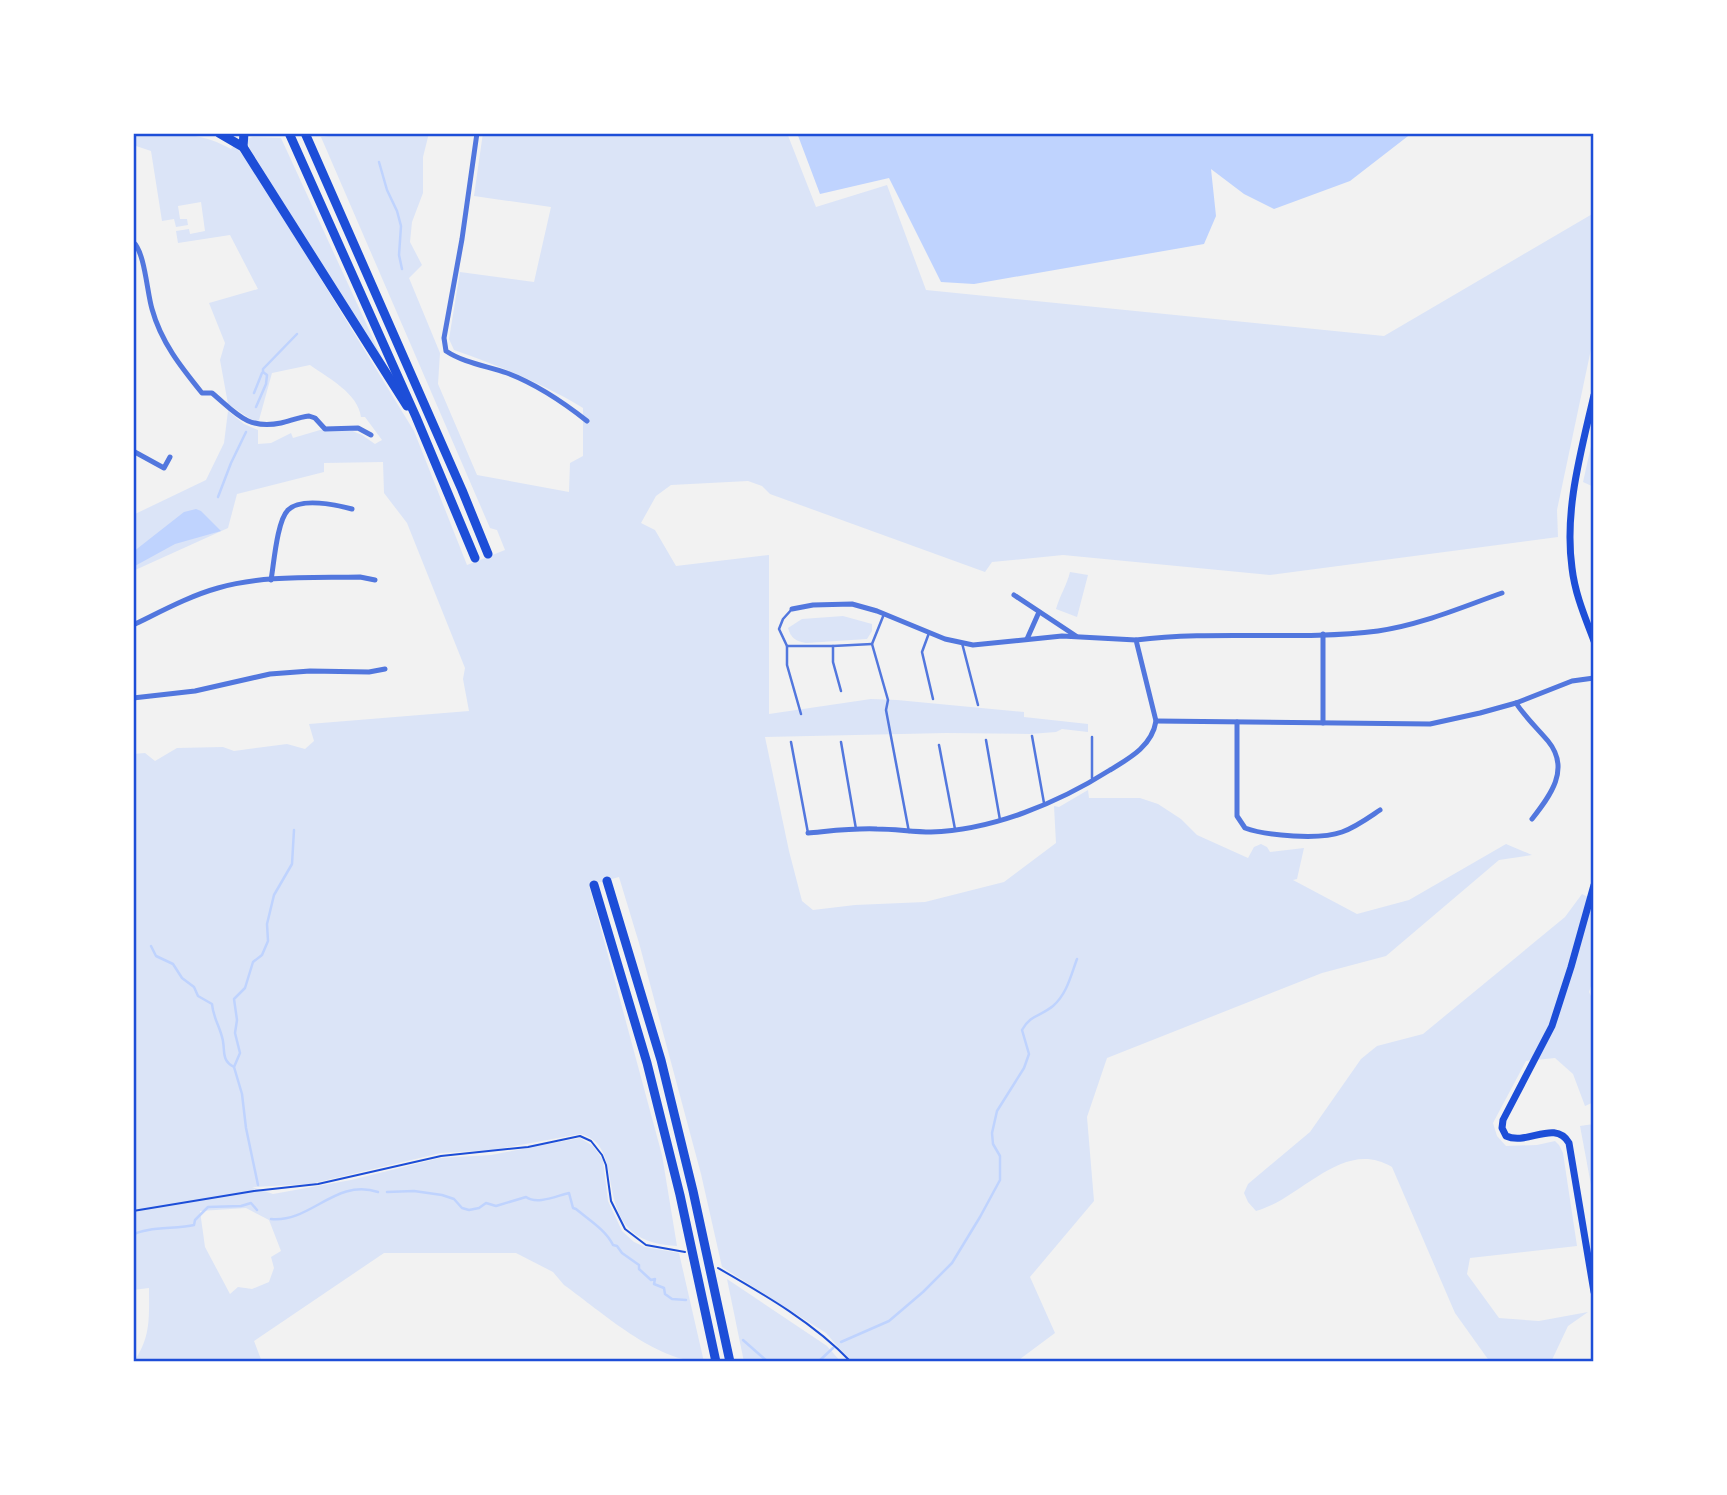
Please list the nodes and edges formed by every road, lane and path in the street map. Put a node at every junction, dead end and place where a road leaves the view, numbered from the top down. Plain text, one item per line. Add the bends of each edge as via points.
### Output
1 (219, 133) edge
2 (244, 133) edge
3 (289, 133) edge
4 (305, 133) edge
5 (477, 133) edge
6 (243, 147) junction
7 (133, 242) edge
8 (1594, 396) edge
9 (416, 417) junction
10 (587, 421) dead end
11 (370, 435) dead end
12 (133, 451) edge
13 (170, 457) dead end
14 (352, 509) dead end
15 (488, 554) dead end
16 (475, 558) dead end
17 (271, 580) junction
18 (375, 580) dead end
19 (1502, 593) dead end
20 (1014, 595) dead end
21 (792, 609) joint
22 (1039, 612) junction
23 (884, 613) junction
24 (133, 625) edge
25 (929, 633) junction
26 (1323, 634) junction
27 (1076, 636) junction
28 (1027, 639) junction
29 (1136, 640) junction
30 (1594, 641) edge
31 (962, 643) junction
32 (872, 644) junction
33 (787, 646) junction
34 (833, 646) junction
35 (385, 669) dead end
36 (1594, 678) edge
37 (841, 691) dead end
38 (133, 698) edge
39 (933, 699) dead end
40 (1516, 702) junction
41 (978, 705) dead end
42 (801, 714) dead end
43 (1156, 721) junction
44 (1237, 722) junction
45 (1323, 723) junction
46 (1032, 736) dead end
47 (1092, 737) dead end
48 (986, 740) dead end
49 (791, 742) dead end
50 (841, 743) dead end
51 (939, 745) dead end
52 (1092, 781) junction
53 (1044, 803) junction
54 (1380, 810) dead end
55 (1532, 819) dead end
56 (1000, 820) junction
57 (856, 829) junction
58 (956, 829) junction
59 (909, 832) junction
60 (808, 834) joint
61 (607, 881) dead end
62 (594, 885) dead end
63 (1594, 885) edge
64 (133, 1211) edge
65 (690, 1254) dead end
66 (717, 1267) dead end
67 (1594, 1292) edge
68 (716, 1362) edge
69 (730, 1362) edge
70 (851, 1362) edge

1 - 6 highway
2 - 6 highway
3 - 9 highway
4 - 15 highway
5 - 10 street via 444,338 446,351 509,374 565,403
6 - 9 highway
7 - 11 street via 140,249 160,331 176,361 202,393 212,393 238,416 257,425 307,416 327,429 358,428
8 - 30 main road via 1569,524 1575,584
9 - 16 highway
12 - 13 street via 164,468
14 - 17 street via 330,503 289,509 282,520
17 - 18 street
17 - 24 street via 218,588
19 - 26 street via 1397,628
20 - 22 street
21 - 23 street via 852,604
21 - 33 lane via 779,629
22 - 27 street
22 - 28 street
23 - 25 street
23 - 32 lane
25 - 31 street
25 - 39 lane via 922,652
26 - 29 street
26 - 45 street
27 - 28 street
27 - 29 street
28 - 31 street
29 - 43 street
31 - 41 lane
32 - 34 lane
32 - 59 lane via 888,700
33 - 34 lane
33 - 42 lane via 787,665
34 - 37 lane
35 - 38 street via 270,674 195,691
36 - 40 street via 1572,681
40 - 45 street via 1430,724
40 - 55 street via 1550,744 1558,769 1552,793
43 - 44 street
43 - 52 street via 1143,747
44 - 45 street
44 - 54 street via 1237,816 1245,828 1269,835 1331,835
46 - 53 lane
47 - 52 lane
48 - 56 lane
49 - 60 lane
50 - 57 lane
51 - 58 lane
52 - 53 street
53 - 56 street
56 - 58 street
57 - 59 street
57 - 60 street
58 - 59 street
61 - 69 highway via 661,1060
62 - 68 highway via 647,1063
63 - 67 main road via 1552,1026 1502,1128 1506,1136 1518,1139 1559,1133 1569,1143
64 - 65 path via 318,1184 441,1156 580,1136 595,1145 604,1160 611,1201 625,1229 646,1245
66 - 70 path via 817,1330

